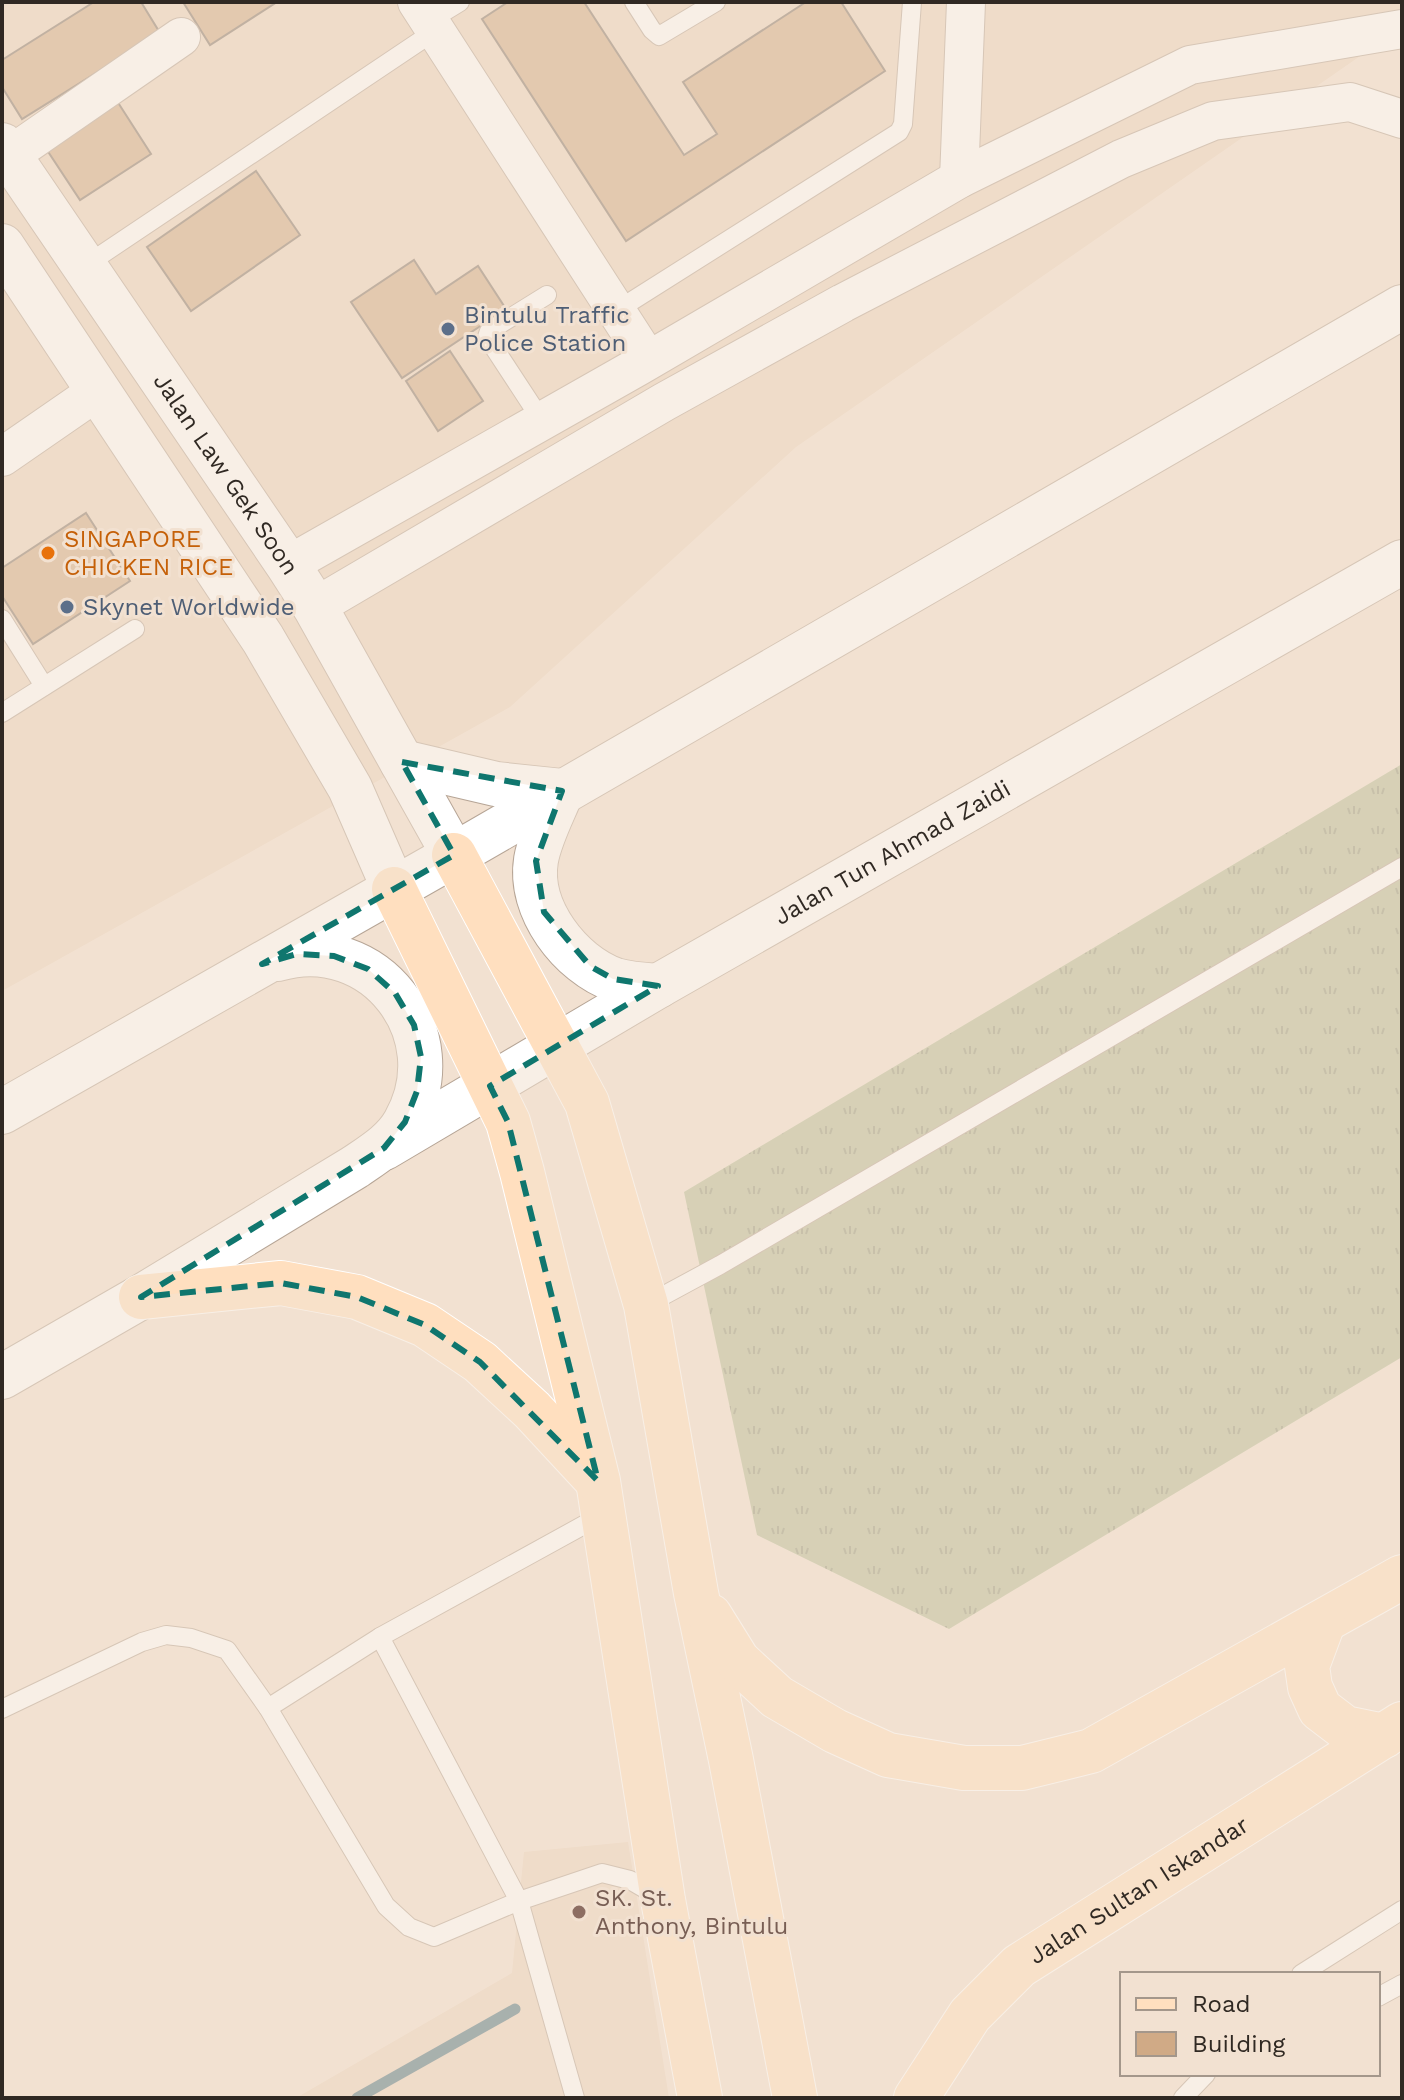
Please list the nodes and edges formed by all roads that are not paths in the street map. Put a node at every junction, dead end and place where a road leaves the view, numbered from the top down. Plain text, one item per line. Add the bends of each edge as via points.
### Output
1 (634, 2) edge
2 (716, 2) edge
3 (912, 2) edge
4 (966, 2) edge
5 (435, 14) edge
6 (1402, 29) edge
7 (181, 37) dead end
8 (1402, 119) edge
9 (6, 151) edge
10 (959, 179) junction
11 (2, 246) edge
12 (83, 267) junction
13 (547, 295) dead end
14 (1402, 307) edge
15 (616, 311) junction
16 (644, 363) junction
17 (99, 390) junction
18 (664, 402) junction
19 (542, 421) junction
20 (2, 457) edge
21 (1402, 562) edge
22 (288, 565) junction
23 (315, 607) junction
24 (2, 619) edge
25 (135, 629) dead end
26 (44, 686) junction
27 (2, 713) edge
28 (402, 762) junction
29 (562, 791) junction
30 (454, 855) junction
31 (1402, 867) edge
32 (394, 889) junction
33 (262, 964) junction
34 (658, 986) junction
35 (557, 1046) junction
36 (490, 1086) junction
37 (2, 1112) edge
38 (384, 1148) junction
39 (141, 1297) junction
40 (646, 1305) junction
41 (2, 1377) edge
42 (600, 1498) junction
43 (1402, 1577) edge
44 (696, 1593) junction
45 (1323, 1623) junction
46 (380, 1637) junction
47 (268, 1708) junction
48 (2, 1709) edge
49 (1393, 1730) edge
50 (663, 1900) junction
51 (519, 1901) junction
52 (1402, 1910) edge
53 (1305, 1972) edge
54 (1402, 1984) edge
55 (1380, 1996) edge
56 (1204, 2076) edge
57 (575, 2098) edge
58 (700, 2098) edge
59 (795, 2098) edge
60 (916, 2098) edge
61 (1183, 2098) edge

1 - 2 lane via 659,36
3 - 15 lane via 899,132
4 - 10 street
5 - 12 lane
5 - 15 street
6 - 10 street via 1190,65
7 - 9 street
8 - 18 street via 1350,102 1213,121 1121,159
9 - 12 main road, Jalan Law Gek Soon
10 - 16 street
11 - 17 main road
12 - 22 main road, Jalan Law Gek Soon
13 - 19 lane via 487,337
14 - 29 main road
15 - 16 street
16 - 18 street via 645,389
16 - 19 street
17 - 20 street
17 - 32 main road via 263,639 350,788
18 - 23 street
19 - 22 street
21 - 34 main road, Jalan Tun Ahmad Zaidi
22 - 23 main road, Jalan Law Gek Soon
23 - 28 main road, Jalan Law Gek Soon
24 - 26 lane
25 - 26 lane
26 - 27 lane
28 - 29 main road via 496,784
28 - 30 main road, Jalan Law Gek Soon
29 - 30 main road
29 - 34 main road via 536,861 544,912 566,945 590,966 613,979
30 - 32 main road
30 - 35 main road
31 - 40 lane
32 - 33 main road
32 - 36 main road
33 - 37 main road
33 - 38 main road via 297,954 334,956 368,969 395,993 414,1025 421,1057 417,1091 405,1122
34 - 35 main road, Jalan Tun Ahmad Zaidi
35 - 36 main road, Jalan Tun Ahmad Zaidi
35 - 40 main road via 587,1103
36 - 38 main road, Jalan Tun Ahmad Zaidi
36 - 42 main road via 508,1122
38 - 39 main road, Jalan Tun Ahmad Zaidi
39 - 41 main road, Jalan Tun Ahmad Zaidi
39 - 42 main road via 281,1283 357,1297 425,1325 480,1362 532,1410
40 - 44 main road
42 - 46 lane
42 - 50 main road
43 - 45 main road
44 - 45 main road via 738,1661 777,1697 888,1755 964,1768 1022,1768 1091,1751
44 - 59 main road
45 - 49 main road via 1307,1666 1320,1709 1345,1728
46 - 47 lane
46 - 51 lane
47 - 48 lane via 227,1650 166,1635
47 - 51 lane via 386,1906 409,1927 434,1937
49 - 60 main road, Jalan Sultan Iskandar via 1019,1966 970,2015
50 - 51 lane via 630,1880 602,1873
50 - 58 main road
51 - 57 lane
52 - 53 lane
54 - 55 lane
56 - 61 lane

